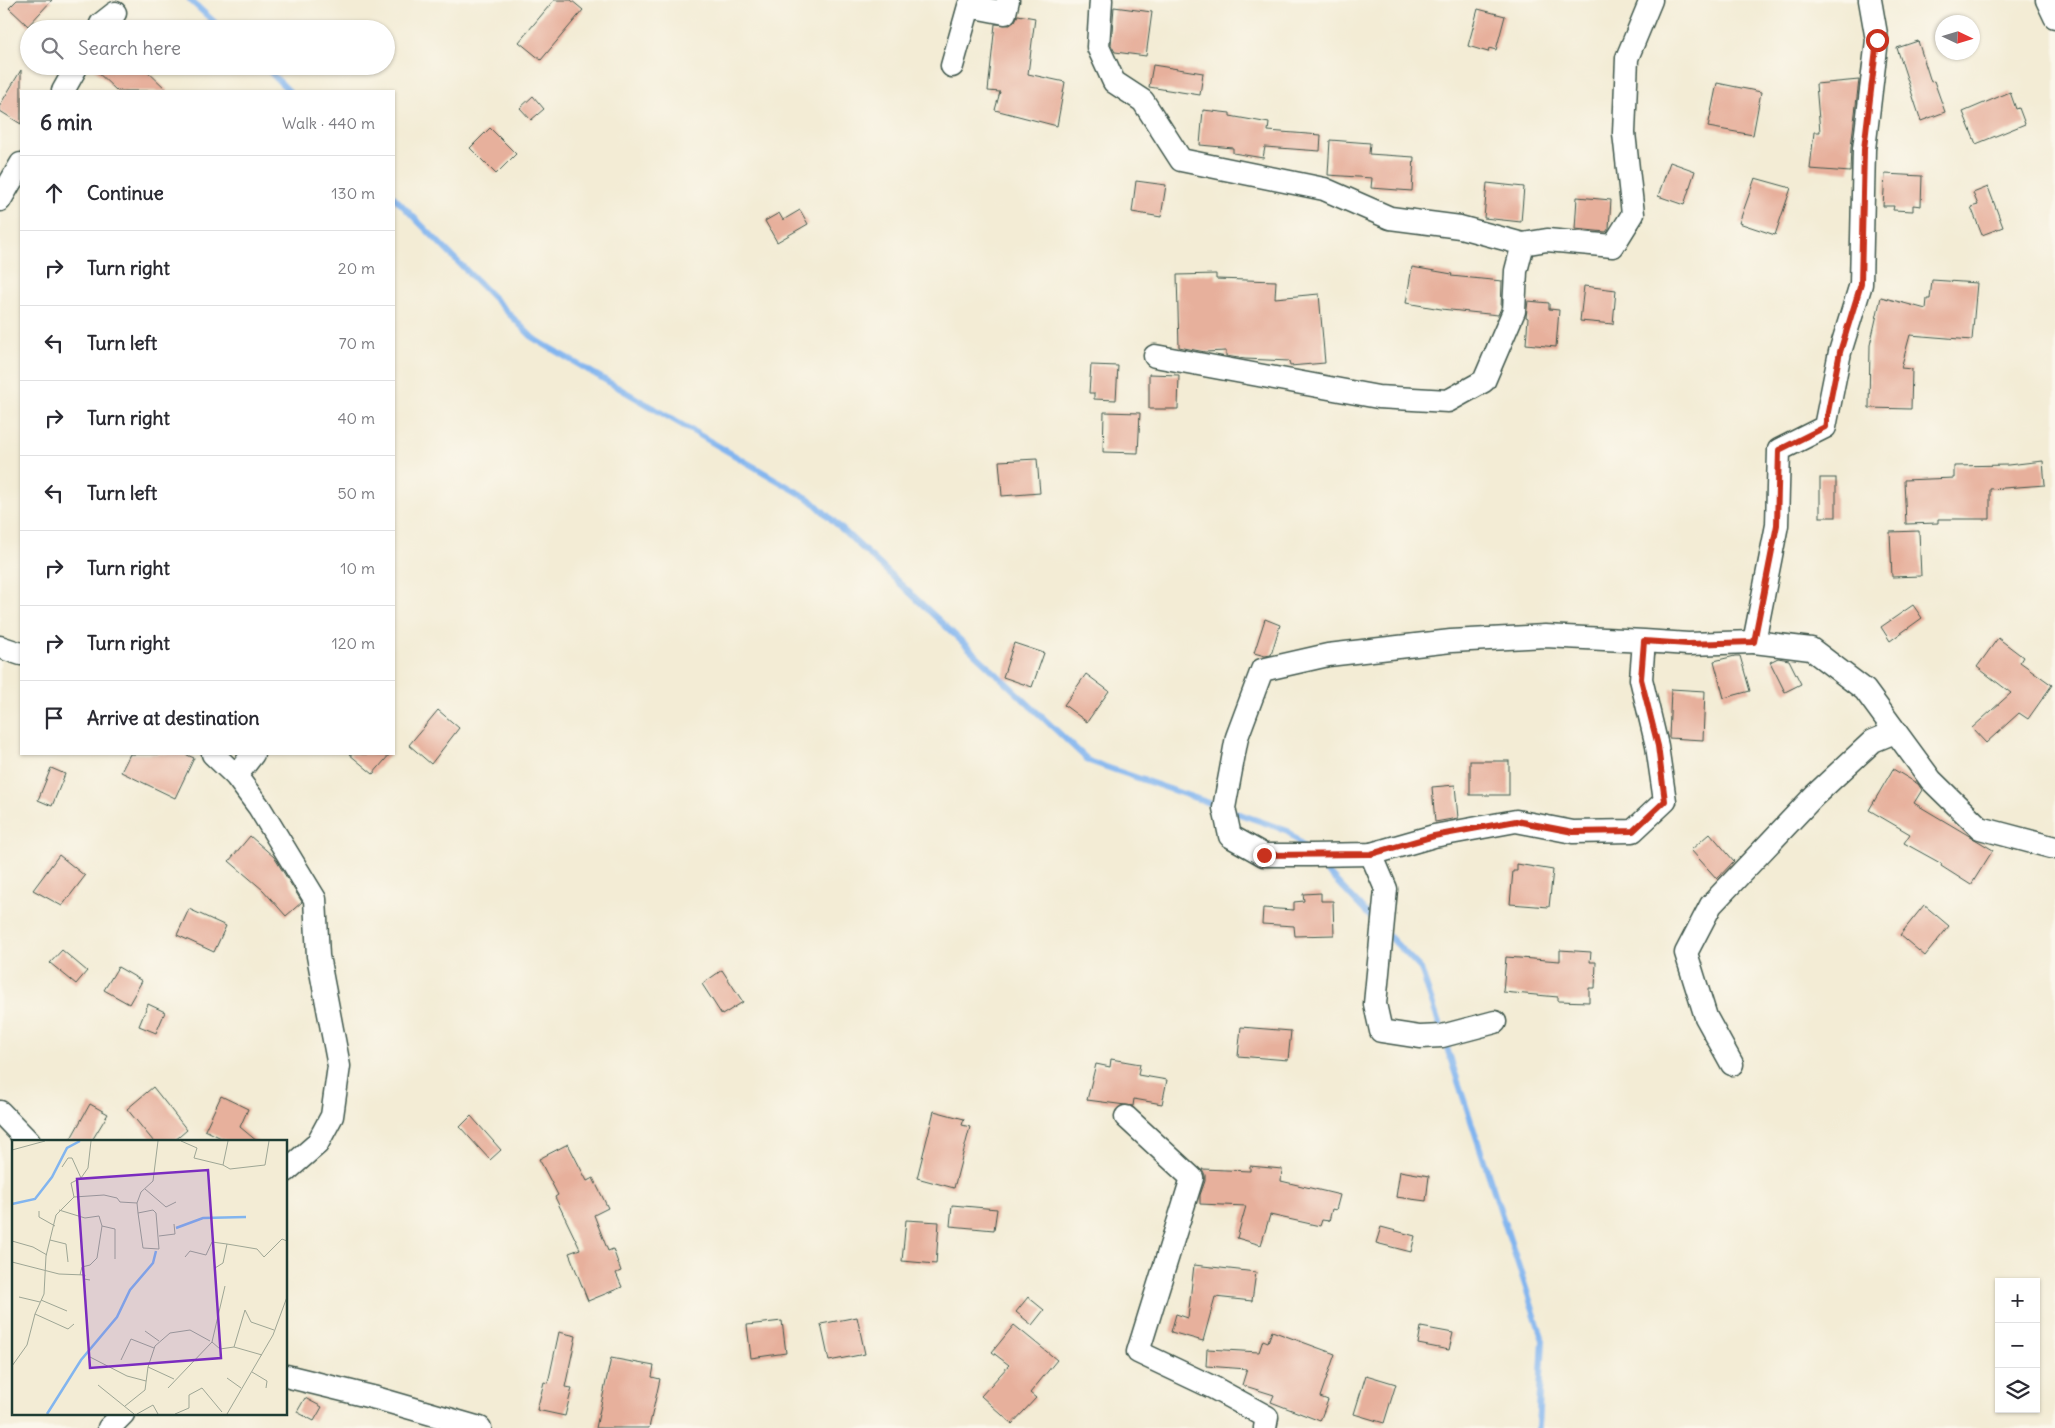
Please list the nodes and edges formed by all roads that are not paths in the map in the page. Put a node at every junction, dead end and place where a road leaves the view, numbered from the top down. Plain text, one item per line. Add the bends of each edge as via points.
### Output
1 (1008, 0) edge
2 (1101, 0) edge
3 (1651, 0) edge
4 (1870, 0) edge
5 (2047, 0) edge
6 (115, 13) dead end
7 (2055, 17) edge
8 (106, 20) edge
9 (952, 66) dead end
10 (72, 75) edge
11 (64, 90) edge
12 (20, 166) edge
13 (0, 200) edge
14 (1523, 244) junction
15 (1155, 356) dead end
16 (1644, 641) junction
17 (1754, 642) junction
18 (0, 647) edge
19 (20, 654) edge
20 (1894, 732) junction
21 (214, 755) edge
22 (252, 755) edge
23 (236, 776) junction
24 (2055, 848) edge
25 (1371, 854) junction
26 (1494, 1022) dead end
27 (1732, 1064) dead end
28 (0, 1112) edge
29 (1126, 1117) dead end
30 (27, 1140) edge
31 (288, 1168) edge
32 (288, 1376) edge
33 (121, 1416) edge
34 (109, 1428) edge
35 (480, 1428) edge
36 (1265, 1428) edge

1 - 9 street via 1005,13 969,6
2 - 14 street via 1098,47 1114,82 1143,101 1181,160 1324,189 1390,218 1460,227
3 - 14 street via 1627,58 1624,133 1633,214 1613,246 1547,240
4 - 17 street via 1877,40 1864,149 1861,284 1840,352 1825,427 1779,450 1777,525
5 - 7 street
6 - 8 street
10 - 11 street
12 - 13 street
14 - 15 street via 1516,272 1514,311 1484,381 1448,401 1378,397
16 - 17 street via 1688,644
16 - 25 street via 1641,679 1658,746 1665,801 1633,831 1573,832 1516,821 1434,836
16 - 25 street via 1545,636 1451,641 1328,655 1262,670 1237,737 1224,808 1230,836 1264,855
17 - 20 street via 1810,649 1865,690
18 - 19 street
20 - 24 street via 1931,780 1980,828
20 - 27 street via 1873,741 1815,795 1711,905 1686,953 1706,1017
21 - 23 street
22 - 23 street
23 - 31 street via 259,807 315,899 318,956 339,1066 332,1116 318,1144
25 - 26 street via 1386,889 1375,1004 1381,1031 1420,1037 1442,1036
28 - 30 street
29 - 36 street via 1192,1178 1138,1352 1267,1416
32 - 35 street
33 - 34 street

